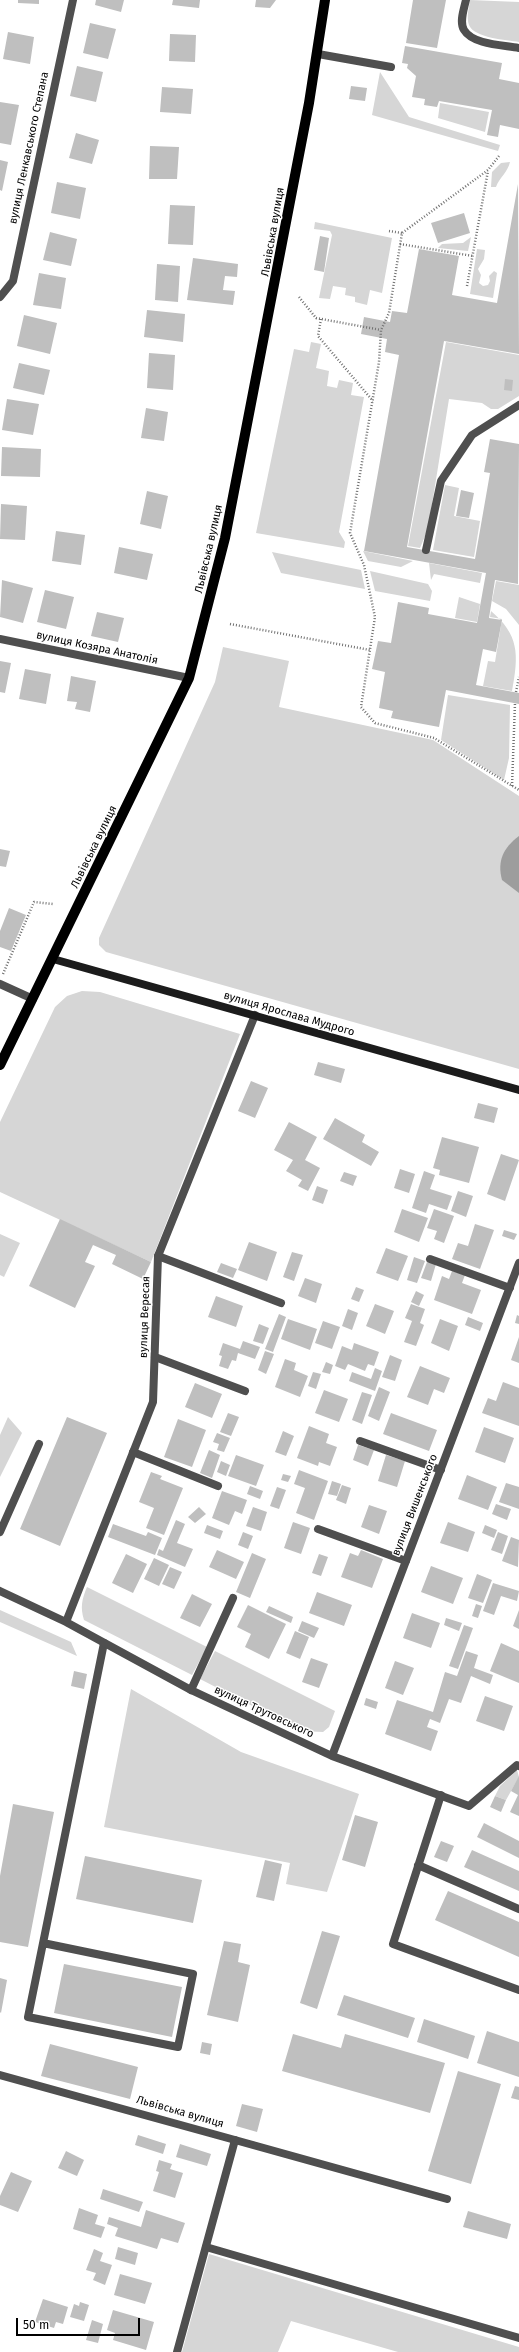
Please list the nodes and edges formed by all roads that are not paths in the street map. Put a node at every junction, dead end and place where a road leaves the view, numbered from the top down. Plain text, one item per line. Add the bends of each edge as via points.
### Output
1 (73, 0) edge
2 (325, 0) edge
3 (466, 0) edge
4 (519, 48) edge
5 (318, 54) junction
6 (391, 66) dead end
7 (0, 298) edge
8 (519, 405) edge
9 (426, 550) dead end
10 (0, 639) edge
11 (189, 678) junction
12 (53, 959) junction
13 (0, 984) edge
14 (32, 999) junction
15 (255, 1015) junction
16 (0, 1065) edge
17 (519, 1090) edge
18 (158, 1256) junction
19 (430, 1259) dead end
20 (519, 1263) edge
21 (510, 1288) junction
22 (281, 1303) dead end
23 (154, 1357) junction
24 (245, 1391) dead end
25 (360, 1440) dead end
26 (38, 1444) dead end
27 (133, 1452) junction
28 (441, 1470) junction
29 (218, 1486) dead end
30 (318, 1529) dead end
31 (0, 1532) edge
32 (406, 1561) junction
33 (0, 1591) edge
34 (233, 1598) dead end
35 (66, 1622) junction
36 (104, 1643) junction
37 (191, 1690) junction
38 (332, 1756) junction
39 (518, 1763) edge
40 (440, 1795) junction
41 (418, 1865) junction
42 (519, 1909) edge
43 (43, 1943) junction
44 (519, 1990) edge
45 (0, 2075) edge
46 (235, 2140) junction
47 (447, 2199) dead end
48 (206, 2247) junction
49 (519, 2338) edge
50 (177, 2352) edge

1 - 7 street, вулиця Ленкавського Степана via 13,281
2 - 5 main road, Львівська вулиця
3 - 4 street via 462,22 464,30 471,37
5 - 6 street
5 - 11 main road, Львівська вулиця via 225,538
8 - 9 street via 472,435 441,482
10 - 11 street, вулиця Козяра Анатолія
11 - 12 main road, Львівська вулиця
12 - 14 main road, Львівська вулиця
12 - 15 main road, вулиця Ярослава Мудрого
13 - 14 street
14 - 16 main road, Львівська вулиця
15 - 17 main road, вулиця Ярослава Мудрого
15 - 18 street, вулиця Вересая
18 - 22 street
18 - 23 street, вулиця Вересая
19 - 21 street
20 - 21 street, вулиця Вишенського
21 - 28 street, вулиця Вишенського
23 - 24 street
23 - 27 street, вулиця Вересая via 153,1402
25 - 28 street
26 - 31 street
27 - 29 street
27 - 35 street, вулиця Вересая
28 - 32 street, вулиця Вишенського
30 - 32 street
32 - 38 street, вулиця Вишенського
33 - 35 street, вулиця Трутовського
34 - 37 street
35 - 36 street, вулиця Трутовського
36 - 37 street, вулиця Трутовського
36 - 43 street
37 - 38 street, вулиця Трутовського
38 - 40 street, вулиця Трутовського
39 - 40 street, вулиця Трутовського via 469,1806
40 - 41 street
41 - 42 street
41 - 44 street via 393,1944
43 - 43 street via 28,2017 178,2047 193,1974
45 - 46 street, Львівська вулиця
46 - 47 street
46 - 48 street, Львівська вулиця
48 - 49 street
48 - 50 street, Львівська вулиця

